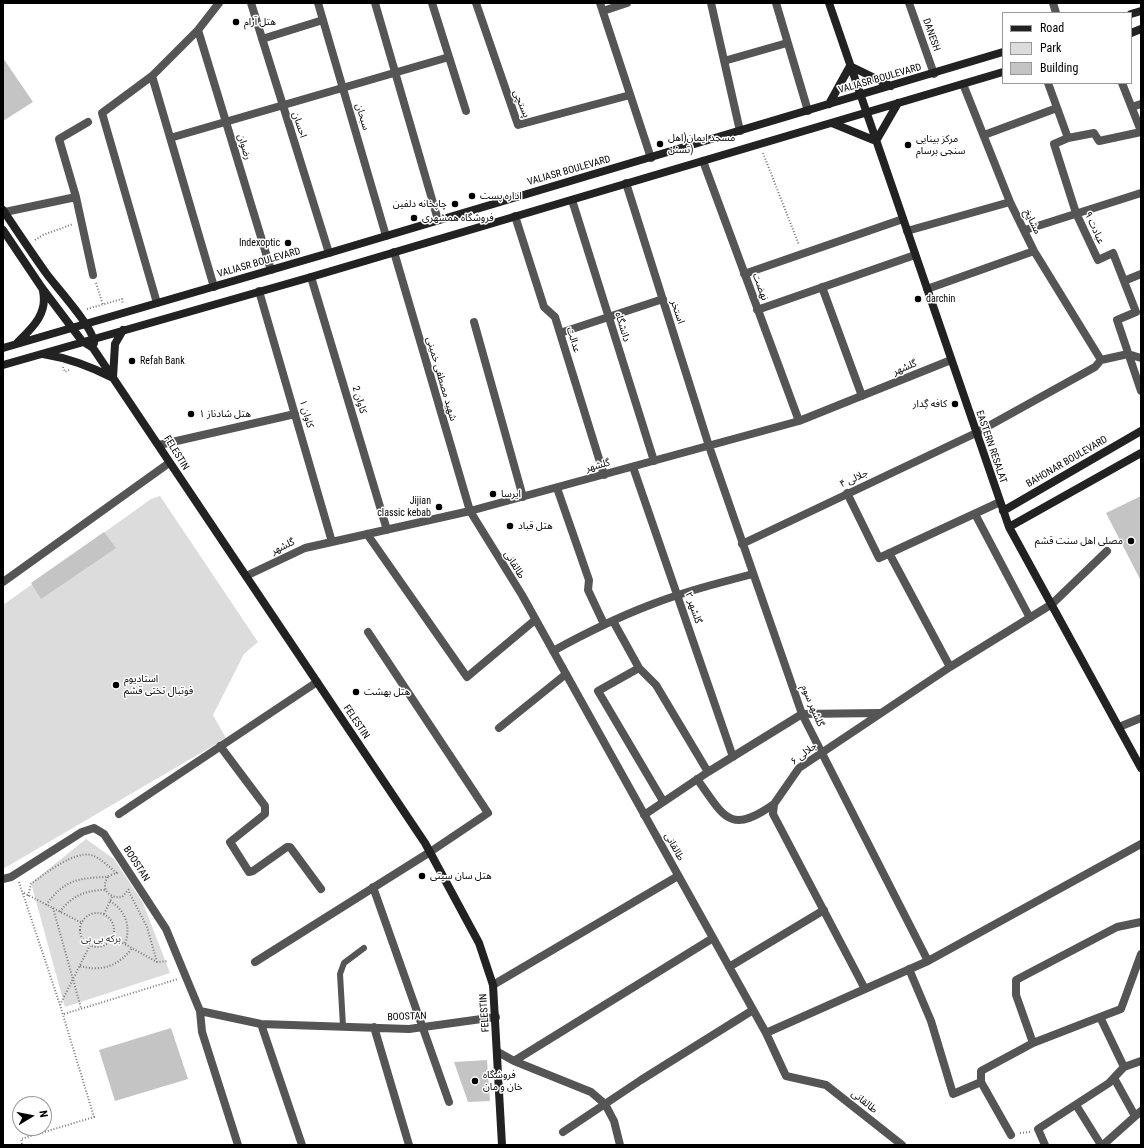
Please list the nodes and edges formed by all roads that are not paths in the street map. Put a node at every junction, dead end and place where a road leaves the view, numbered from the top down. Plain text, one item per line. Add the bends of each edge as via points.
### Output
1 (219, 3) edge
2 (251, 3) edge
3 (318, 3) edge
4 (375, 3) edge
5 (432, 3) edge
6 (476, 3) edge
7 (627, 3) edge
8 (711, 3) edge
9 (776, 3) edge
10 (829, 3) edge
11 (909, 3) edge
12 (601, 7) edge
13 (323, 20) junction
14 (198, 30) junction
15 (262, 39) junction
16 (788, 43) junction
17 (1002, 52) edge
18 (449, 57) junction
19 (724, 61) junction
20 (850, 66) junction
21 (1002, 72) edge
22 (395, 73) junction
23 (934, 74) junction
24 (152, 76) junction
25 (963, 84) junction
26 (1048, 84) edge
27 (1122, 84) edge
28 (891, 86) junction
29 (343, 88) junction
30 (630, 95) junction
31 (861, 95) junction
32 (898, 103) junction
33 (829, 104) junction
34 (1141, 104) edge
35 (282, 106) junction
36 (1132, 107) junction
37 (1057, 108) junction
38 (466, 111) dead end
39 (808, 111) junction
40 (867, 112) junction
41 (88, 122) dead end
42 (226, 122) junction
43 (832, 123) junction
44 (740, 131) junction
45 (1141, 132) edge
46 (984, 135) junction
47 (170, 138) junction
48 (1068, 138) junction
49 (876, 141) junction
50 (651, 158) junction
51 (703, 161) junction
52 (626, 184) junction
53 (1141, 193) edge
54 (76, 197) junction
55 (572, 200) junction
56 (1010, 202) junction
57 (4, 211) edge
58 (1076, 214) junction
59 (515, 216) junction
60 (903, 219) junction
61 (438, 220) junction
62 (3, 230) edge
63 (1025, 230) junction
64 (907, 231) junction
65 (386, 236) junction
66 (1034, 251) junction
67 (394, 252) junction
68 (329, 253) junction
69 (915, 255) junction
70 (271, 270) junction
71 (744, 274) junction
72 (1141, 274) edge
73 (94, 275) road end
74 (311, 277) junction
75 (1124, 281) junction
76 (214, 287) junction
77 (822, 287) junction
78 (42, 288) junction
79 (927, 289) junction
80 (259, 291) junction
81 (663, 299) junction
82 (157, 304) junction
83 (758, 310) junction
84 (609, 317) junction
85 (474, 322) dead end
86 (85, 324) junction
87 (73, 329) junction
88 (123, 330) junction
89 (560, 333) junction
90 (94, 338) junction
91 (82, 341) junction
92 (16, 344) junction
93 (3, 348) edge
94 (93, 348) junction
95 (41, 353) junction
96 (1128, 354) junction
97 (1141, 358) edge
98 (951, 360) junction
99 (1101, 360) junction
100 (3, 365) edge
101 (113, 378) junction
102 (1141, 391) edge
103 (862, 396) junction
104 (295, 414) junction
105 (798, 421) junction
106 (1141, 431) edge
107 (976, 433) junction
108 (159, 445) junction
109 (709, 446) junction
110 (1141, 453) edge
111 (654, 461) junction
112 (169, 463) junction
113 (633, 467) junction
114 (604, 475) junction
115 (557, 488) junction
116 (846, 493) junction
117 (523, 497) junction
118 (1000, 502) junction
119 (470, 511) junction
120 (1003, 511) junction
121 (975, 514) junction
122 (1009, 527) junction
123 (388, 530) junction
124 (367, 534) junction
125 (332, 542) junction
126 (742, 544) junction
127 (1107, 551) dead end
128 (889, 553) junction
129 (753, 574) junction
130 (246, 576) junction
131 (3, 582) edge
132 (678, 594) junction
133 (1052, 604) junction
134 (1030, 618) junction
135 (535, 620) junction
136 (613, 620) junction
137 (604, 624) junction
138 (368, 632) dead end
139 (553, 651) junction
140 (950, 667) junction
141 (639, 668) junction
142 (566, 674) junction
143 (317, 682) junction
144 (879, 713) junction
145 (802, 714) junction
146 (1141, 718) edge
147 (1119, 727) junction
148 (499, 728) dead end
149 (220, 746) junction
150 (822, 752) junction
151 (732, 757) junction
152 (1141, 768) edge
153 (708, 772) junction
154 (698, 779) junction
155 (663, 802) junction
156 (774, 804) junction
157 (119, 814) dead end
158 (644, 815) junction
159 (1141, 844) edge
160 (430, 852) junction
161 (678, 876) junction
162 (3, 879) edge
163 (373, 887) junction
164 (321, 889) dead end
165 (824, 910) junction
166 (1141, 922) edge
167 (713, 938) junction
168 (364, 948) dead end
169 (1141, 954) edge
170 (928, 961) junction
171 (254, 962) dead end
172 (729, 967) junction
173 (909, 969) junction
174 (493, 985) junction
175 (865, 989) junction
176 (753, 1010) junction
177 (200, 1011) junction
178 (496, 1017) junction
179 (1100, 1017) junction
180 (262, 1024) junction
181 (343, 1026) junction
182 (374, 1027) junction
183 (422, 1027) junction
184 (766, 1033) junction
185 (1033, 1043) junction
186 (498, 1052) junction
187 (514, 1061) junction
188 (1141, 1061) edge
189 (1124, 1067) junction
190 (1114, 1078) junction
191 (981, 1082) junction
192 (450, 1102) dead end
193 (605, 1104) junction
194 (1076, 1105) junction
195 (1138, 1113) edge
196 (563, 1132) dead end
197 (1010, 1135) road end
198 (238, 1145) edge
199 (302, 1145) edge
200 (409, 1145) edge
201 (502, 1145) edge
202 (620, 1145) edge
203 (902, 1145) edge
204 (1045, 1145) edge
205 (1102, 1145) edge

1 - 14 street
2 - 15 street, احسان
3 - 13 street, سبحان
4 - 22 street
5 - 18 street
6 - 30 street, پستچی via 518,125
7 - 12 street
8 - 19 street
9 - 16 street
10 - 20 main road, EASTERN RESALAT
11 - 23 street, DANESH
12 - 30 street
13 - 15 street
13 - 29 street, سبحان
14 - 24 street
14 - 42 street, رضوان
15 - 35 street, احسان
16 - 19 street
16 - 39 street
17 - 23 main road, VALIASR BOULEVARD
18 - 22 street
18 - 38 street
19 - 44 street
20 - 28 main road
20 - 31 main road, EASTERN RESALAT
20 - 33 main road
21 - 25 main road
22 - 29 street
22 - 61 street
23 - 28 main road, VALIASR BOULEVARD
24 - 47 street
24 - 82 street via 102,112
25 - 32 main road
25 - 46 street, مشایخ
26 - 37 street
27 - 36 street
28 - 31 main road, VALIASR BOULEVARD
29 - 35 street
29 - 65 street, سبحان
30 - 50 street
31 - 33 main road, VALIASR BOULEVARD
31 - 40 main road, EASTERN RESALAT
32 - 40 main road
32 - 49 main road
33 - 39 main road, VALIASR BOULEVARD
34 - 36 street
35 - 42 street
35 - 68 street, احسان
36 - 45 street
37 - 46 street
37 - 48 street
39 - 44 main road, VALIASR BOULEVARD
40 - 43 main road
40 - 49 main road, EASTERN RESALAT
41 - 54 street via 59,139
42 - 47 street
42 - 70 street, رضوان
43 - 49 main road
43 - 51 main road
44 - 50 main road, VALIASR BOULEVARD
45 - 48 street via 1099,141 1094,133
46 - 56 street, مشایخ
47 - 76 street
48 - 58 street, عبادت ۹ via 1054,144
49 - 60 main road, EASTERN RESALAT
50 - 61 main road, VALIASR BOULEVARD
51 - 52 main road
51 - 71 street, نهضت
52 - 55 main road
52 - 81 street, استخر
53 - 58 street
54 - 57 street
54 - 73 street
55 - 59 main road
55 - 84 street, دانشگاه
56 - 63 street, مشایخ
56 - 64 street
57 - 86 main road
58 - 63 street
58 - 75 street, عبادت ۹ via 1098,260 1112,253
59 - 67 main road
59 - 89 street, عدالت via 544,307 555,317
60 - 64 main road, EASTERN RESALAT
60 - 71 street
61 - 65 main road, VALIASR BOULEVARD
62 - 78 main road, FELESTIN
63 - 66 street, مشایخ
64 - 69 main road, EASTERN RESALAT
65 - 68 main road, VALIASR BOULEVARD
66 - 79 street
66 - 99 street, مشایخ
67 - 74 main road
67 - 119 street, شهید مصطفی خمینی
68 - 70 main road, VALIASR BOULEVARD
69 - 77 street
69 - 79 main road, EASTERN RESALAT
70 - 76 main road, VALIASR BOULEVARD
71 - 83 street, نهضت
72 - 75 street
74 - 80 main road
74 - 123 street, کاوان 2
75 - 96 street, عبادت ۹ via 1136,312 1117,320
76 - 82 main road, VALIASR BOULEVARD
77 - 83 street
77 - 103 street
78 - 87 main road, FELESTIN
78 - 92 main road via 45,299 42,315
79 - 98 main road, EASTERN RESALAT
80 - 88 main road
80 - 104 street, کاوان ۱
81 - 84 street
81 - 109 street, استخر
82 - 86 main road, VALIASR BOULEVARD
83 - 105 street, نهضت
84 - 89 street
84 - 111 street, دانشگاه
85 - 117 street
86 - 87 main road, VALIASR BOULEVARD
86 - 90 main road
87 - 91 main road, FELESTIN
87 - 92 main road, VALIASR BOULEVARD
88 - 90 main road
88 - 101 main road via 116,344
89 - 114 street, عدالت
90 - 91 main road
90 - 94 main road
91 - 94 main road, FELESTIN
91 - 95 main road
92 - 93 main road, VALIASR BOULEVARD
94 - 101 main road, FELESTIN
95 - 100 main road
95 - 101 main road via 84,364
96 - 97 street
96 - 99 street
96 - 102 street, عبادت ۹
98 - 103 street, گلشهر
98 - 107 main road, EASTERN RESALAT
99 - 107 street, جلالی ۴ via 1095,367
101 - 108 main road, FELESTIN
103 - 105 street, گلشهر
104 - 108 street
104 - 125 street, کاوان ۱
105 - 109 street, گلشهر
106 - 120 main road, BAHONAR BOULEVARD
107 - 116 street, جلالی ۴
107 - 118 main road, EASTERN RESALAT
108 - 112 main road, FELESTIN
109 - 111 street, گلشهر
109 - 126 street, گلشهر سوم
110 - 122 main road
111 - 113 street, گلشهر
112 - 130 main road, FELESTIN
112 - 131 street
113 - 114 street, گلشهر
113 - 132 street, گلشهر ۲
114 - 115 street, گلشهر
115 - 117 street, گلشهر
115 - 137 street via 589,580 588,590
116 - 126 street, جلالی ۴
116 - 128 street via 879,558
117 - 119 street, گلشهر
118 - 120 main road, EASTERN RESALAT
118 - 121 street
119 - 123 street, گلشهر
119 - 135 street, طالقانی
120 - 122 main road, EASTERN RESALAT
121 - 128 street
121 - 134 street
122 - 133 main road, EASTERN RESALAT
123 - 124 street, گلشهر
124 - 125 street, گلشهر
124 - 135 street via 467,677
125 - 130 street, گلشهر via 305,548
126 - 129 street, گلشهر سوم
127 - 133 street, جلالی ۶
128 - 140 street
129 - 132 street
129 - 145 street, گلشهر سوم
130 - 143 main road, FELESTIN
132 - 136 street
132 - 151 street, گلشهر ۲
133 - 134 street, جلالی ۶
133 - 147 main road, EASTERN RESALAT
134 - 140 street, جلالی ۶
135 - 139 street, طالقانی
136 - 137 street
136 - 141 street
137 - 139 street
138 - 160 street via 488,813
139 - 142 street, طالقانی
140 - 144 street, جلالی ۶
141 - 153 street via 656,685
141 - 155 street via 598,691
142 - 148 street
142 - 158 street, طالقانی
143 - 149 street
143 - 160 main road, FELESTIN
144 - 145 street
144 - 150 street, جلالی ۶
145 - 150 street, گلشهر سوم
145 - 151 street
146 - 147 street
147 - 152 main road, EASTERN RESALAT
149 - 157 street
149 - 164 street via 266,810 265,814 230,842 242,861 252,872 290,847
150 - 156 street, جلالی ۶ via 799,768
150 - 170 street, گلشهر سوم
151 - 153 street
153 - 154 street
154 - 155 street
154 - 156 street via 727,818 736,821 746,820
155 - 158 street
156 - 165 street via 773,814
158 - 161 street, طالقانی
159 - 170 street
160 - 163 street
160 - 174 main road, FELESTIN via 479,944
161 - 167 street, طالقانی
161 - 174 street
162 - 177 street, BOOSTAN via 17,873 82,832 94,828 104,834 166,929
163 - 171 street
163 - 183 street
165 - 172 street
165 - 175 street
166 - 185 street via 1117,927 1016,980 1016,995
167 - 172 street, طالقانی
167 - 187 street
168 - 181 lane via 344,963 340,974
169 - 179 street via 1121,1009
170 - 173 street
172 - 176 street, طالقانی
173 - 175 street
173 - 191 street via 931,1021 954,1094
174 - 178 main road, FELESTIN
175 - 184 street
176 - 184 street, طالقانی
176 - 193 street
177 - 180 street, BOOSTAN
177 - 198 street, BOOSTAN via 202,1032
178 - 183 street, BOOSTAN
178 - 186 main road, FELESTIN
179 - 185 street
179 - 189 street
180 - 181 street, BOOSTAN
180 - 199 street
181 - 182 street, BOOSTAN
182 - 183 street, BOOSTAN
182 - 200 street
183 - 192 street
184 - 203 street, طالقانی via 786,1076 826,1085
185 - 191 street via 981,1071
186 - 187 street
186 - 201 main road, FELESTIN
187 - 193 street via 591,1092
188 - 189 street
189 - 190 street
190 - 194 street
190 - 195 street
191 - 197 street
193 - 196 street
193 - 202 street via 614,1121
194 - 204 street via 1039,1130
194 - 205 street
195 - 205 street

